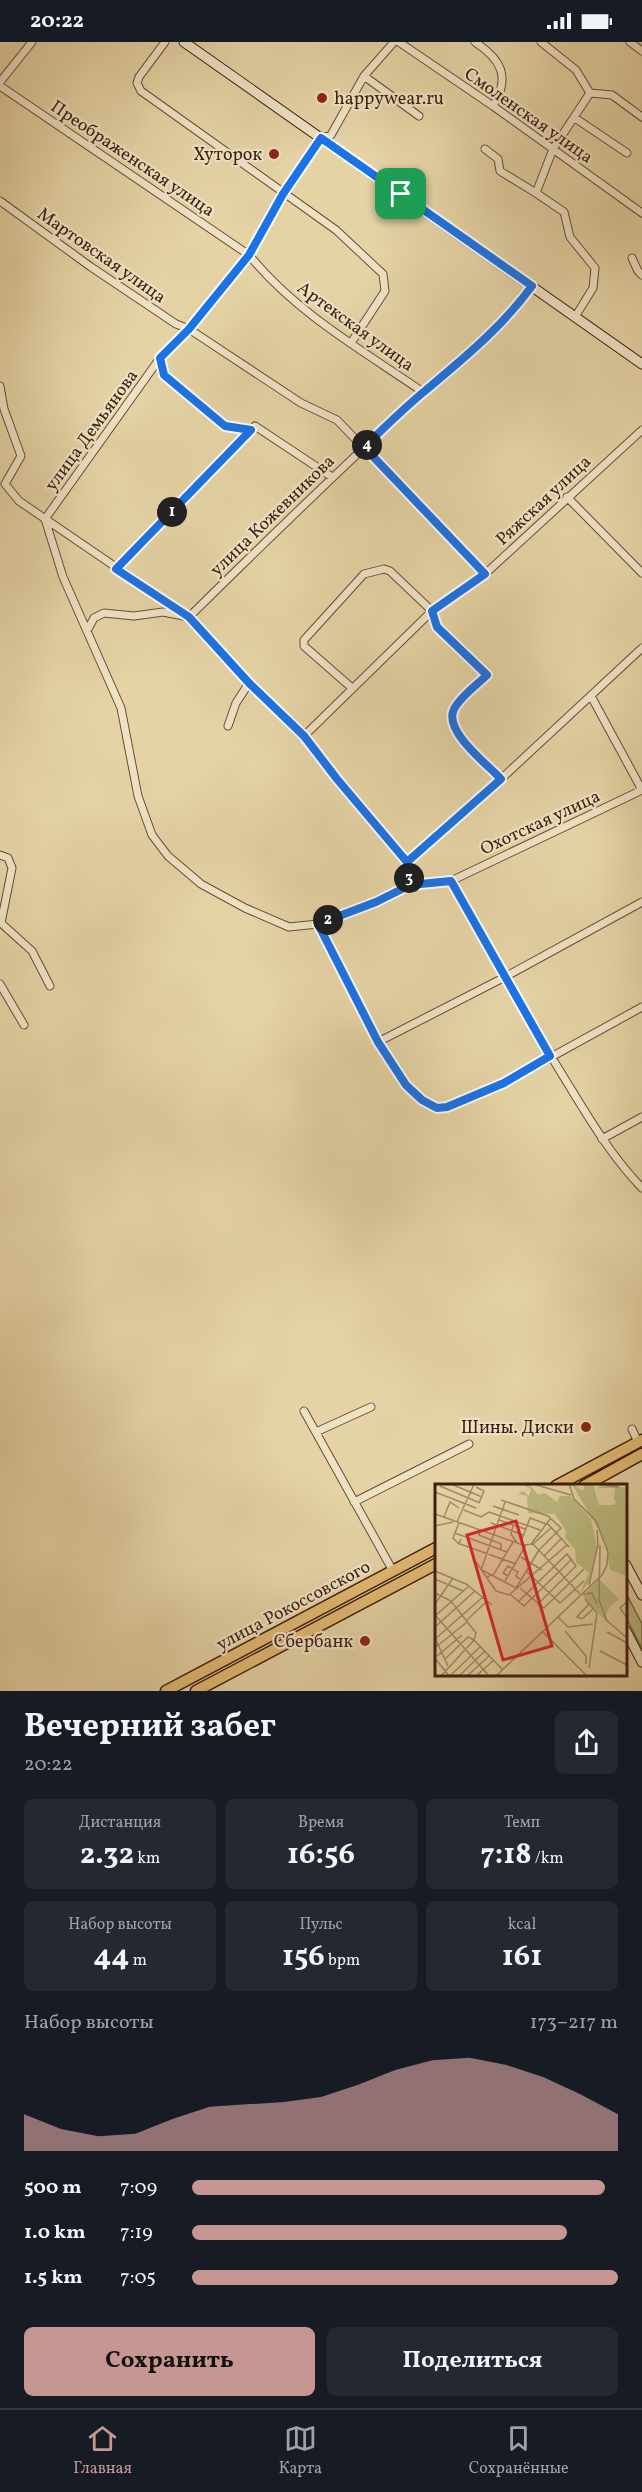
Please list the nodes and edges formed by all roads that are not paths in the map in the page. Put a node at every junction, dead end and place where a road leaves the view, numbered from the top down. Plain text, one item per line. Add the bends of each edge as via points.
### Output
1 (32, 42) edge
2 (165, 42) edge
3 (184, 42) edge
4 (396, 42) edge
5 (475, 42) edge
6 (541, 42) edge
7 (630, 42) edge
8 (642, 51) edge
9 (364, 76) junction
10 (0, 84) edge
11 (590, 93) junction
12 (493, 106) junction
13 (419, 116) dead end
14 (642, 117) edge
15 (576, 118) junction
16 (321, 138) junction
17 (553, 148) junction
18 (485, 149) dead end
19 (627, 153) dead end
20 (536, 193) junction
21 (283, 194) junction
22 (0, 201) edge
23 (642, 213) edge
24 (249, 255) junction
25 (632, 258) dead end
26 (642, 275) edge
27 (532, 286) junction
28 (574, 316) junction
29 (189, 329) junction
30 (351, 343) junction
31 (160, 358) junction
32 (642, 364) edge
33 (0, 386) edge
34 (423, 392) junction
35 (251, 430) junction
36 (642, 430) edge
37 (364, 447) junction
38 (332, 477) junction
39 (567, 497) junction
40 (45, 519) junction
41 (116, 569) junction
42 (642, 573) edge
43 (485, 574) junction
44 (432, 611) junction
45 (189, 617) junction
46 (88, 629) junction
47 (642, 648) edge
48 (249, 683) junction
49 (352, 688) junction
50 (591, 696) junction
51 (228, 726) dead end
52 (304, 736) junction
53 (501, 779) junction
54 (642, 790) edge
55 (0, 855) edge
56 (407, 862) junction
57 (451, 881) junction
58 (410, 885) junction
59 (642, 902) edge
60 (0, 923) edge
61 (318, 924) junction
62 (505, 977) junction
63 (0, 984) edge
64 (50, 986) dead end
65 (642, 1007) edge
66 (24, 1025) dead end
67 (378, 1042) junction
68 (550, 1056) junction
69 (642, 1117) edge
70 (602, 1139) junction
71 (642, 1188) edge
72 (371, 1407) dead end
73 (304, 1411) dead end
74 (632, 1429) dead end
75 (316, 1432) junction
76 (640, 1441) edge
77 (469, 1444) dead end
78 (642, 1454) edge
79 (576, 1475) junction
80 (558, 1484) edge
81 (582, 1484) edge
82 (585, 1484) edge
83 (354, 1502) junction
84 (435, 1549) edge
85 (435, 1565) edge
86 (627, 1567) edge
87 (393, 1571) junction
88 (642, 1595) edge
89 (627, 1632) edge
90 (642, 1662) edge
91 (165, 1691) edge
92 (196, 1691) edge

1 - 10 street
2 - 21 street via 139,77 141,91
3 - 16 main road
4 - 9 street, улица Демьянова
4 - 12 street, Смоленская улица
5 - 12 street via 497,59 501,68 501,89
6 - 11 street via 576,70
7 - 8 street
9 - 13 street
9 - 16 street, улица Демьянова via 331,135
10 - 24 street, Преображенская улица
11 - 14 street via 612,95
11 - 15 street
12 - 17 street, Смоленская улица
15 - 17 street
15 - 19 street
16 - 21 street, улица Демьянова
16 - 27 main road
17 - 20 street
17 - 23 street, Смоленская улица
18 - 20 street via 498,159 500,171
20 - 28 street via 564,212 570,237 595,268 593,288
21 - 24 street, улица Демьянова
21 - 30 street via 336,230 383,274 385,291
22 - 29 street, Мартовская улица via 91,267
24 - 29 street, улица Демьянова
24 - 30 street, Артекская улица via 296,304
25 - 26 street
27 - 28 main road
27 - 34 street, улица Кожевникова via 507,318
28 - 32 main road
29 - 31 street, улица Демьянова
29 - 37 street, Мартовская улица via 301,403 337,420
30 - 34 street, Артекская улица
31 - 35 street via 164,375 225,426
31 - 40 street, улица Демьянова
33 - 40 street via 21,456 5,484 19,501
34 - 37 street, улица Кожевникова
35 - 38 street via 255,426
35 - 41 street
36 - 39 street, Ряжская улица
37 - 38 street, улица Кожевникова
37 - 43 street, Мартовская улица
38 - 45 street, улица Кожевникова
39 - 42 street
39 - 43 street, Ряжская улица
40 - 41 street
40 - 46 street via 63,577
41 - 45 street
43 - 44 street, Ряжская улица
44 - 49 street, Ряжская улица
44 - 49 street via 390,571 364,574 304,640 304,646
44 - 53 street via 437,627 487,675 454,710 452,725
45 - 46 street via 163,612 134,616 104,613 94,618
45 - 48 street
46 - 61 street via 121,708 138,796 152,835 168,856 201,884 254,912 289,927
47 - 50 street
48 - 51 street
48 - 52 street
49 - 52 street, Ряжская улица
50 - 53 street
50 - 54 street
52 - 56 street
53 - 56 street
54 - 57 street, Охотская улица
55 - 60 street via 8,858 12,868
56 - 58 street
57 - 58 street, Охотская улица
57 - 62 street
58 - 61 street
59 - 62 street
60 - 64 street via 32,951
61 - 67 street
62 - 67 street
62 - 68 street
63 - 66 street
65 - 68 street
67 - 68 street via 406,1085 437,1108 504,1083
68 - 70 street
69 - 70 street
70 - 71 street
72 - 75 street
73 - 75 street
74 - 76 street
75 - 83 street
76 - 79 highway
77 - 83 street
78 - 82 highway
79 - 80 highway
79 - 81 main road
83 - 87 street
84 - 87 highway, улица Рокоссовского
85 - 92 highway, улица Рокоссовского
86 - 88 main road
87 - 91 highway, улица Рокоссовского
89 - 90 main road

